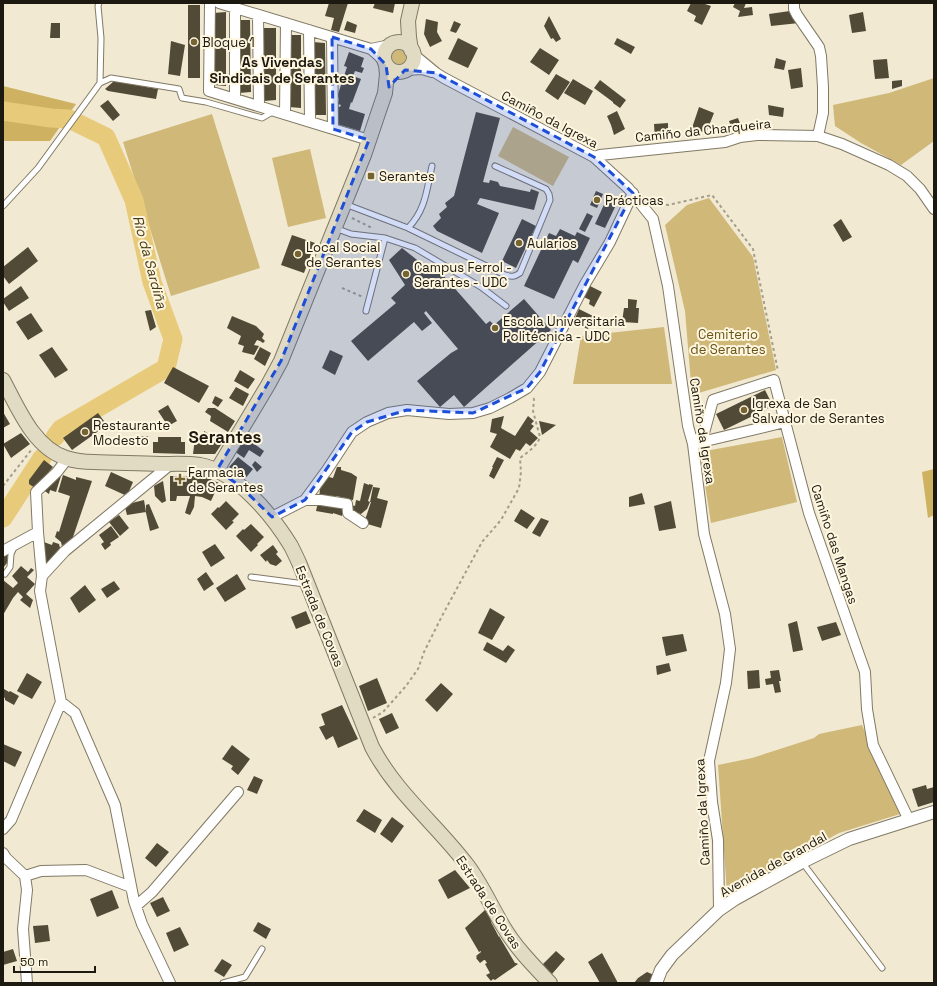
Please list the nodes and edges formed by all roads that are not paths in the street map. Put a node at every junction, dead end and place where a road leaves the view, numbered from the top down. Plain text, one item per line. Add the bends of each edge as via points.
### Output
1 (99, 3) edge
2 (210, 3) edge
3 (219, 3) edge
4 (412, 3) edge
5 (794, 3) edge
6 (235, 8) junction
7 (258, 15) junction
8 (408, 21) junction
9 (286, 23) junction
10 (309, 30) junction
11 (332, 37) junction
12 (392, 44) junction
13 (371, 49) junction
14 (412, 52) junction
15 (385, 64) junction
16 (404, 71) junction
17 (436, 73) junction
18 (100, 83) junction
19 (385, 93) junction
20 (235, 98) junction
21 (259, 106) junction
22 (280, 112) junction
23 (310, 121) junction
24 (333, 129) junction
25 (818, 136) junction
26 (369, 140) junction
27 (594, 157) junction
28 (432, 166) dead end
29 (495, 166) dead end
30 (636, 197) junction
31 (344, 204) junction
32 (3, 206) edge
33 (934, 209) edge
34 (334, 228) junction
35 (408, 228) junction
36 (385, 238) junction
37 (506, 306) dead end
38 (366, 311) dead end
39 (3, 380) edge
40 (785, 422) junction
41 (693, 444) junction
42 (67, 459) junction
43 (171, 464) junction
44 (217, 470) junction
45 (305, 500) junction
46 (272, 517) junction
47 (363, 523) dead end
48 (38, 532) junction
49 (15, 544) junction
50 (3, 551) edge
51 (5, 574) dead end
52 (42, 576) junction
53 (251, 577) dead end
54 (308, 585) junction
55 (61, 702) junction
56 (238, 792) dead end
57 (934, 812) edge
58 (910, 820) junction
59 (3, 829) edge
60 (3, 853) edge
61 (802, 862) junction
62 (25, 876) junction
63 (131, 886) junction
64 (136, 906) junction
65 (719, 910) junction
66 (262, 949) dead end
67 (882, 968) dead end
68 (27, 983) edge
69 (170, 983) edge
70 (223, 983) edge
71 (550, 983) edge
72 (656, 983) edge

1 - 18 lane
2 - 20 street via 210,91
3 - 6 street
4 - 8 main road
5 - 25 street via 797,15 819,47 821,56 823,113
6 - 7 street
6 - 20 street
7 - 9 street
7 - 21 street
8 - 12 main road
8 - 14 main road
9 - 10 street
9 - 22 street
10 - 11 street
10 - 23 street
11 - 13 street
11 - 24 street
12 - 13 street
12 - 14 main road via 404,43
12 - 15 main road via 384,53
13 - 15 street
14 - 16 main road via 412,64
14 - 17 street
15 - 16 main road via 396,72
15 - 19 main road
16 - 17 street via 422,69
16 - 19 main road
17 - 27 street, Camiño da Igrexa
18 - 22 lane via 111,78 179,88 182,98 262,118
18 - 32 lane via 38,168
19 - 26 main road
20 - 21 street
21 - 22 street
22 - 23 street
23 - 24 street
24 - 26 street
25 - 27 street, Camiño da Charqueira via 757,135 725,142
25 - 33 street, Camiño da Charqueira via 889,165 907,176
26 - 31 main road
27 - 30 street, Camiño da Igrexa
28 - 35 lane via 423,206
29 - 35 lane via 546,189 549,194 550,200 520,273 511,277 505,275
30 - 41 street, Camiño da Igrexa via 653,220 666,279 688,426
30 - 45 street via 585,284 540,372 528,388 490,408 473,413 449,414 407,410 367,422 352,432
31 - 34 main road
31 - 35 lane
34 - 36 lane via 351,234
34 - 44 main road via 281,361
36 - 37 lane via 415,248 481,287
36 - 38 lane
39 - 42 main road, Estrada de Covas via 30,429 39,440
40 - 41 street
40 - 41 street, Camiño das Mangas via 774,380 713,400 704,433
40 - 58 street, Camiño das Mangas via 810,513 865,672 867,709 873,745
41 - 65 street, Camiño da Igrexa via 704,534 725,614 730,649 726,683 709,761 718,840
42 - 43 main road, Estrada de Covas
42 - 48 street via 36,492
43 - 44 main road, Estrada de Covas via 200,465
43 - 52 street via 65,551
44 - 46 main road, Estrada de Covas via 240,486
45 - 46 street
45 - 47 street via 347,504 348,512
46 - 54 main road, Estrada de Covas via 292,547
48 - 49 street
48 - 52 street
49 - 50 street
49 - 51 lane via 10,567
52 - 55 street via 42,607
53 - 54 lane
54 - 71 main road, Estrada de Covas via 378,759 468,867 517,947
55 - 59 street via 11,820
55 - 63 street via 75,713 115,805
56 - 64 street via 152,892
57 - 58 street, Avenida de Grandal
58 - 61 street, Avenida de Grandal via 849,839
60 - 62 street
61 - 65 street, Avenida de Grandal
61 - 67 lane
62 - 63 street via 41,871 86,870
62 - 68 street via 27,890 23,929
63 - 64 street
64 - 69 street
65 - 72 street, Avenida de Grandal via 672,955 661,970
66 - 70 lane via 245,976

